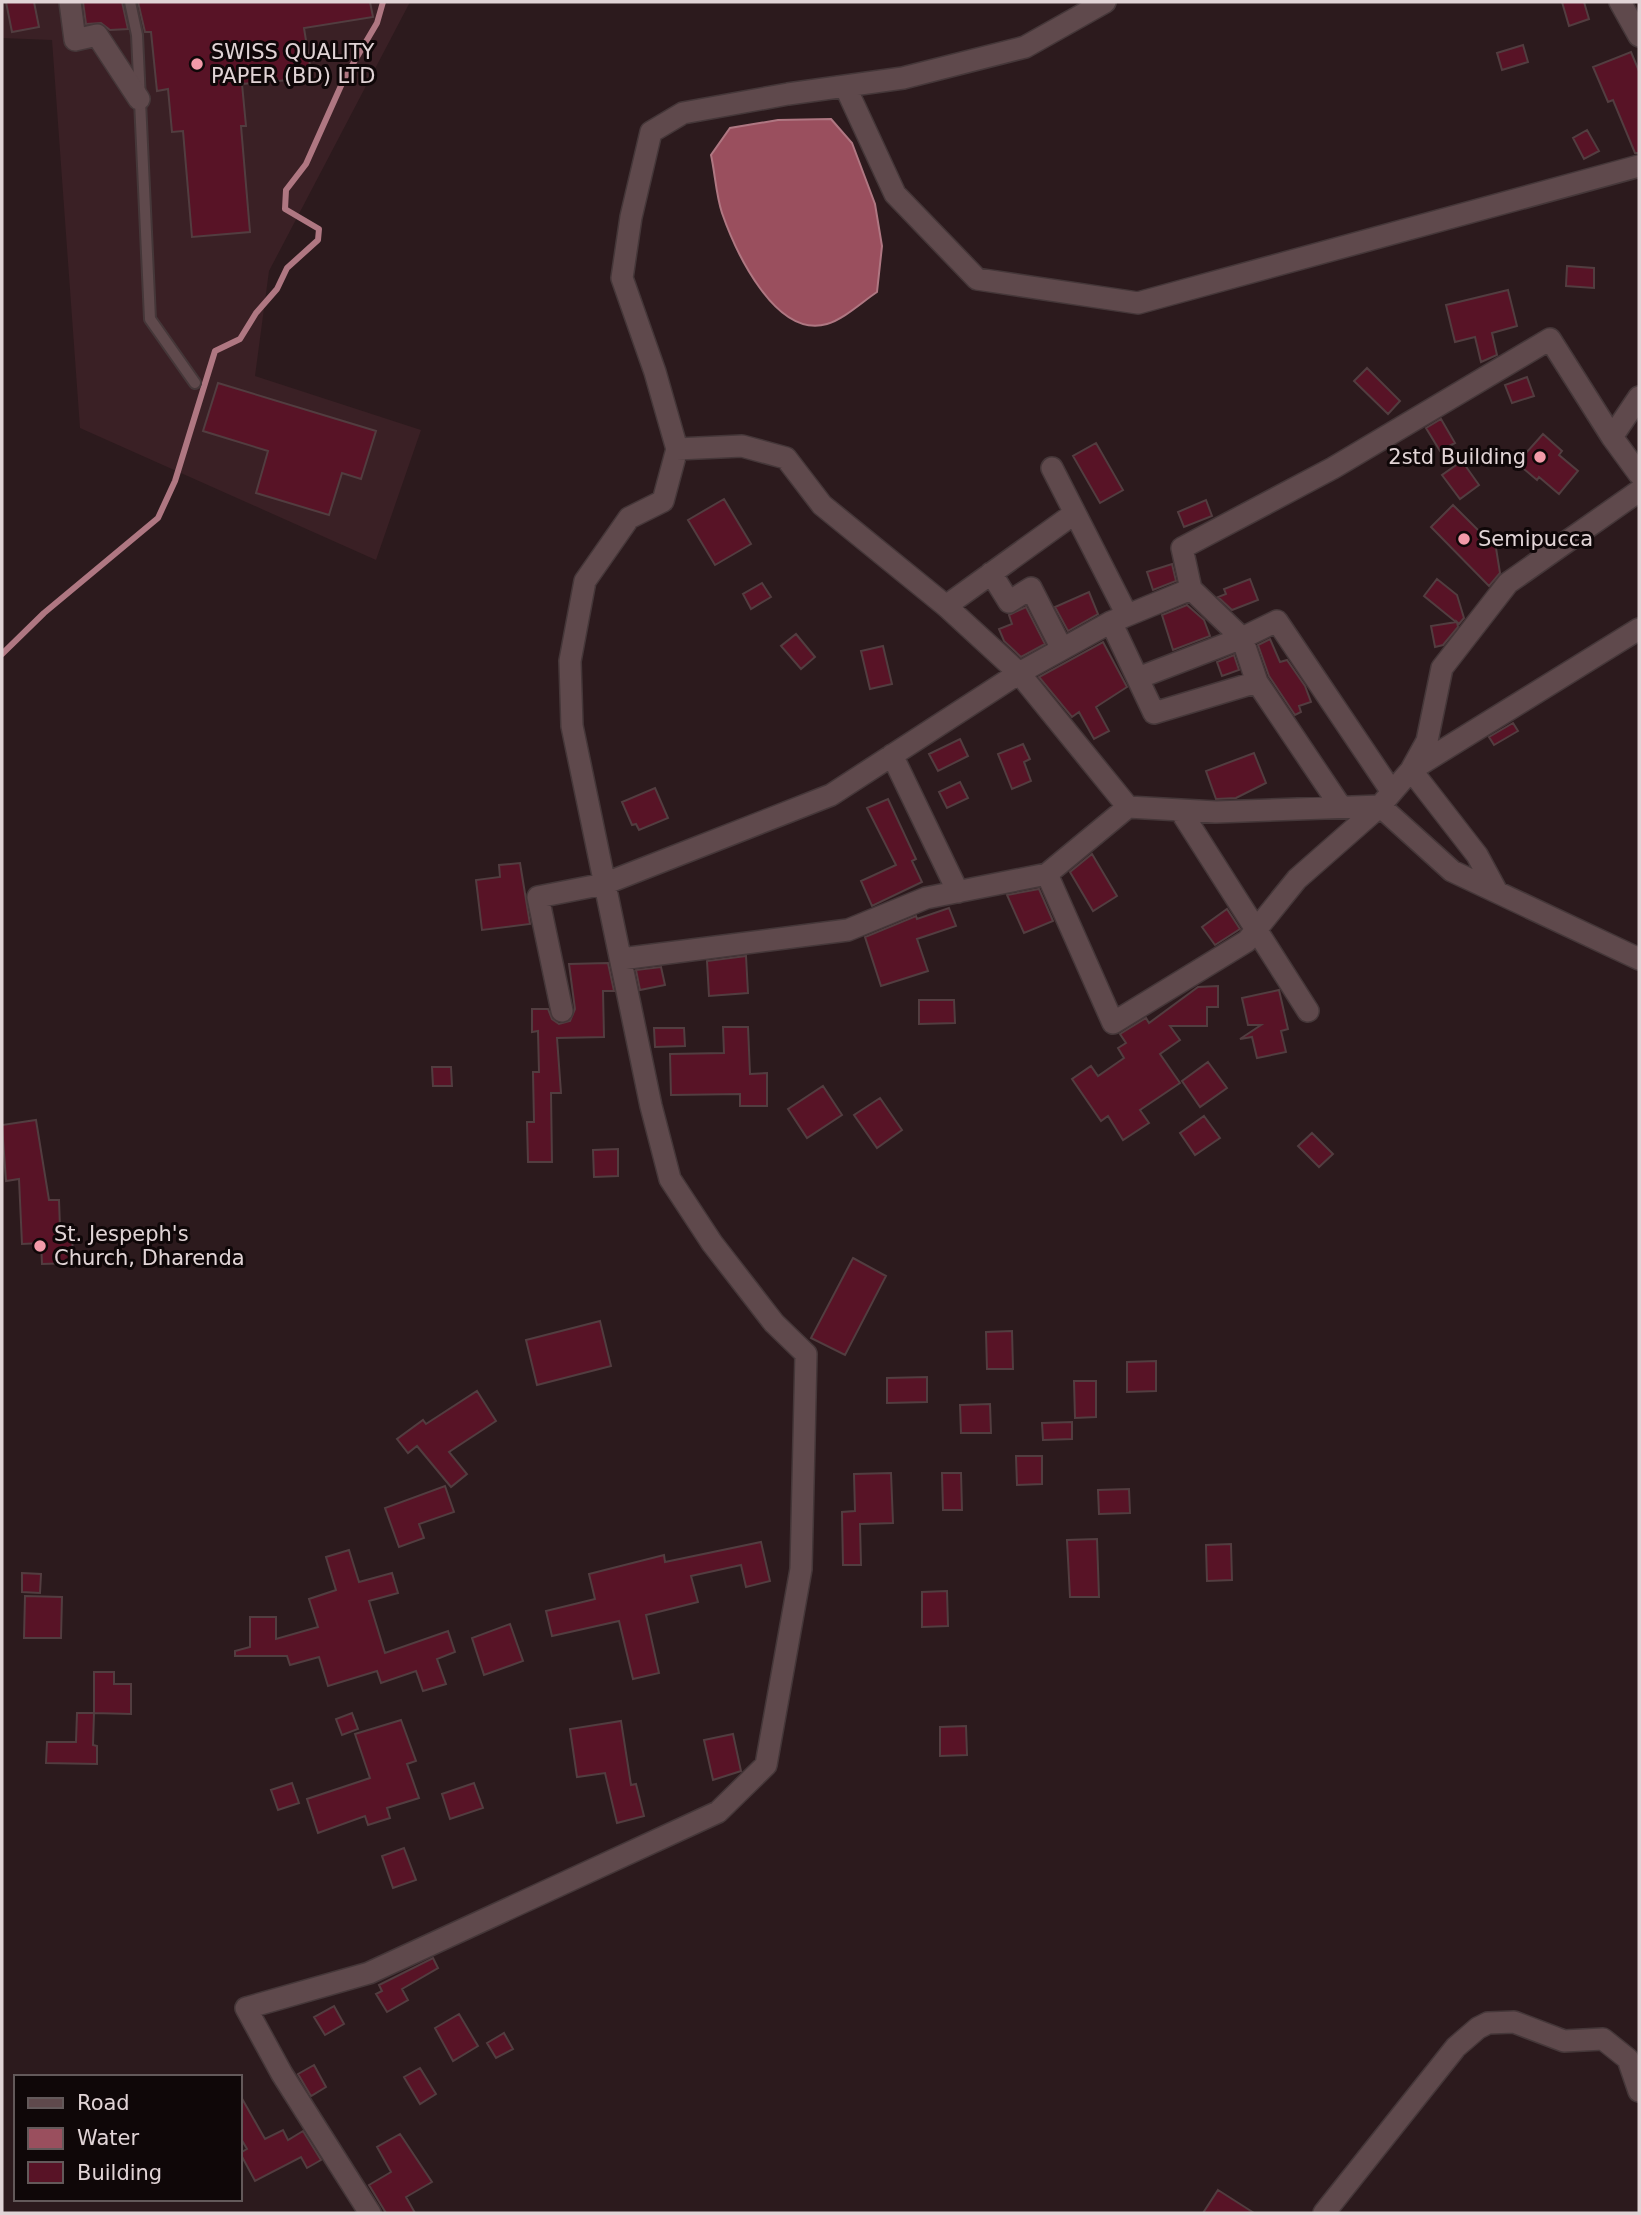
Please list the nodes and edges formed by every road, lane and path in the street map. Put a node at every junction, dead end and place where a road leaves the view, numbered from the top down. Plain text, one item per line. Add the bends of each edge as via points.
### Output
1 (70, 2) edge
2 (130, 2) edge
3 (1105, 2) edge
4 (1620, 2) edge
5 (1639, 36) edge
6 (845, 86) junction
7 (139, 99) junction
8 (1639, 166) edge
9 (195, 383) dead end
10 (1639, 397) edge
11 (1612, 437) junction
12 (677, 449) junction
13 (1052, 468) dead end
14 (1639, 474) edge
15 (1639, 491) edge
16 (1075, 513) junction
17 (991, 573) junction
18 (1191, 589) junction
19 (946, 606) junction
20 (1119, 619) junction
21 (1639, 629) edge
22 (1242, 638) junction
23 (1062, 649) junction
24 (1019, 673) junction
25 (1138, 678) junction
26 (1257, 682) junction
27 (892, 755) junction
28 (1411, 770) junction
29 (1386, 799) junction
30 (1128, 807) junction
31 (1341, 807) junction
32 (1180, 810) junction
33 (1047, 874) junction
34 (604, 884) junction
35 (958, 892) junction
36 (1497, 892) junction
37 (1257, 929) junction
38 (621, 959) junction
39 (1639, 959) edge
40 (562, 1011) dead end
41 (1308, 1011) dead end
42 (1639, 2091) edge
43 (370, 2213) edge
44 (1324, 2213) edge

1 - 7 street via 75,40 97,35
2 - 7 lane via 137,35
3 - 6 street via 1026,47 903,78
4 - 5 street
6 - 8 street via 895,194 977,279 1138,303
6 - 12 street via 683,113 651,132 622,278
7 - 9 lane via 150,318
10 - 11 street
11 - 14 street
11 - 18 street via 1550,339 1333,468 1182,548
12 - 19 street via 742,446 786,458 822,505
12 - 34 street via 663,501 628,518 585,581 570,661 572,726
13 - 16 street
15 - 28 street via 1508,583 1442,668 1427,741
16 - 17 street
16 - 20 street
17 - 19 street
17 - 23 street via 1009,602 1031,588
18 - 20 street
18 - 22 street
19 - 24 street
20 - 23 street
20 - 25 street
21 - 28 street
22 - 25 street
22 - 26 street
22 - 29 street via 1276,621
23 - 24 street
24 - 27 street
24 - 30 street
25 - 26 street via 1154,713
26 - 31 street
27 - 34 street via 831,795
27 - 35 street
28 - 29 street
28 - 36 street via 1477,855
29 - 31 street
29 - 36 street via 1452,871
29 - 37 street via 1297,879
30 - 32 street
30 - 33 street
31 - 32 street
32 - 37 street
33 - 35 street
33 - 37 street via 1113,1023 1247,941
34 - 38 street
34 - 40 street via 538,897
35 - 38 street via 926,898 848,930
36 - 39 street
37 - 41 street
38 - 43 street via 670,1179 774,1323 806,1354 801,1569 766,1765 718,1812 369,1973 246,2008
42 - 44 street via 1628,2059 1603,2039 1564,2041 1514,2022 1489,2023 1456,2047

